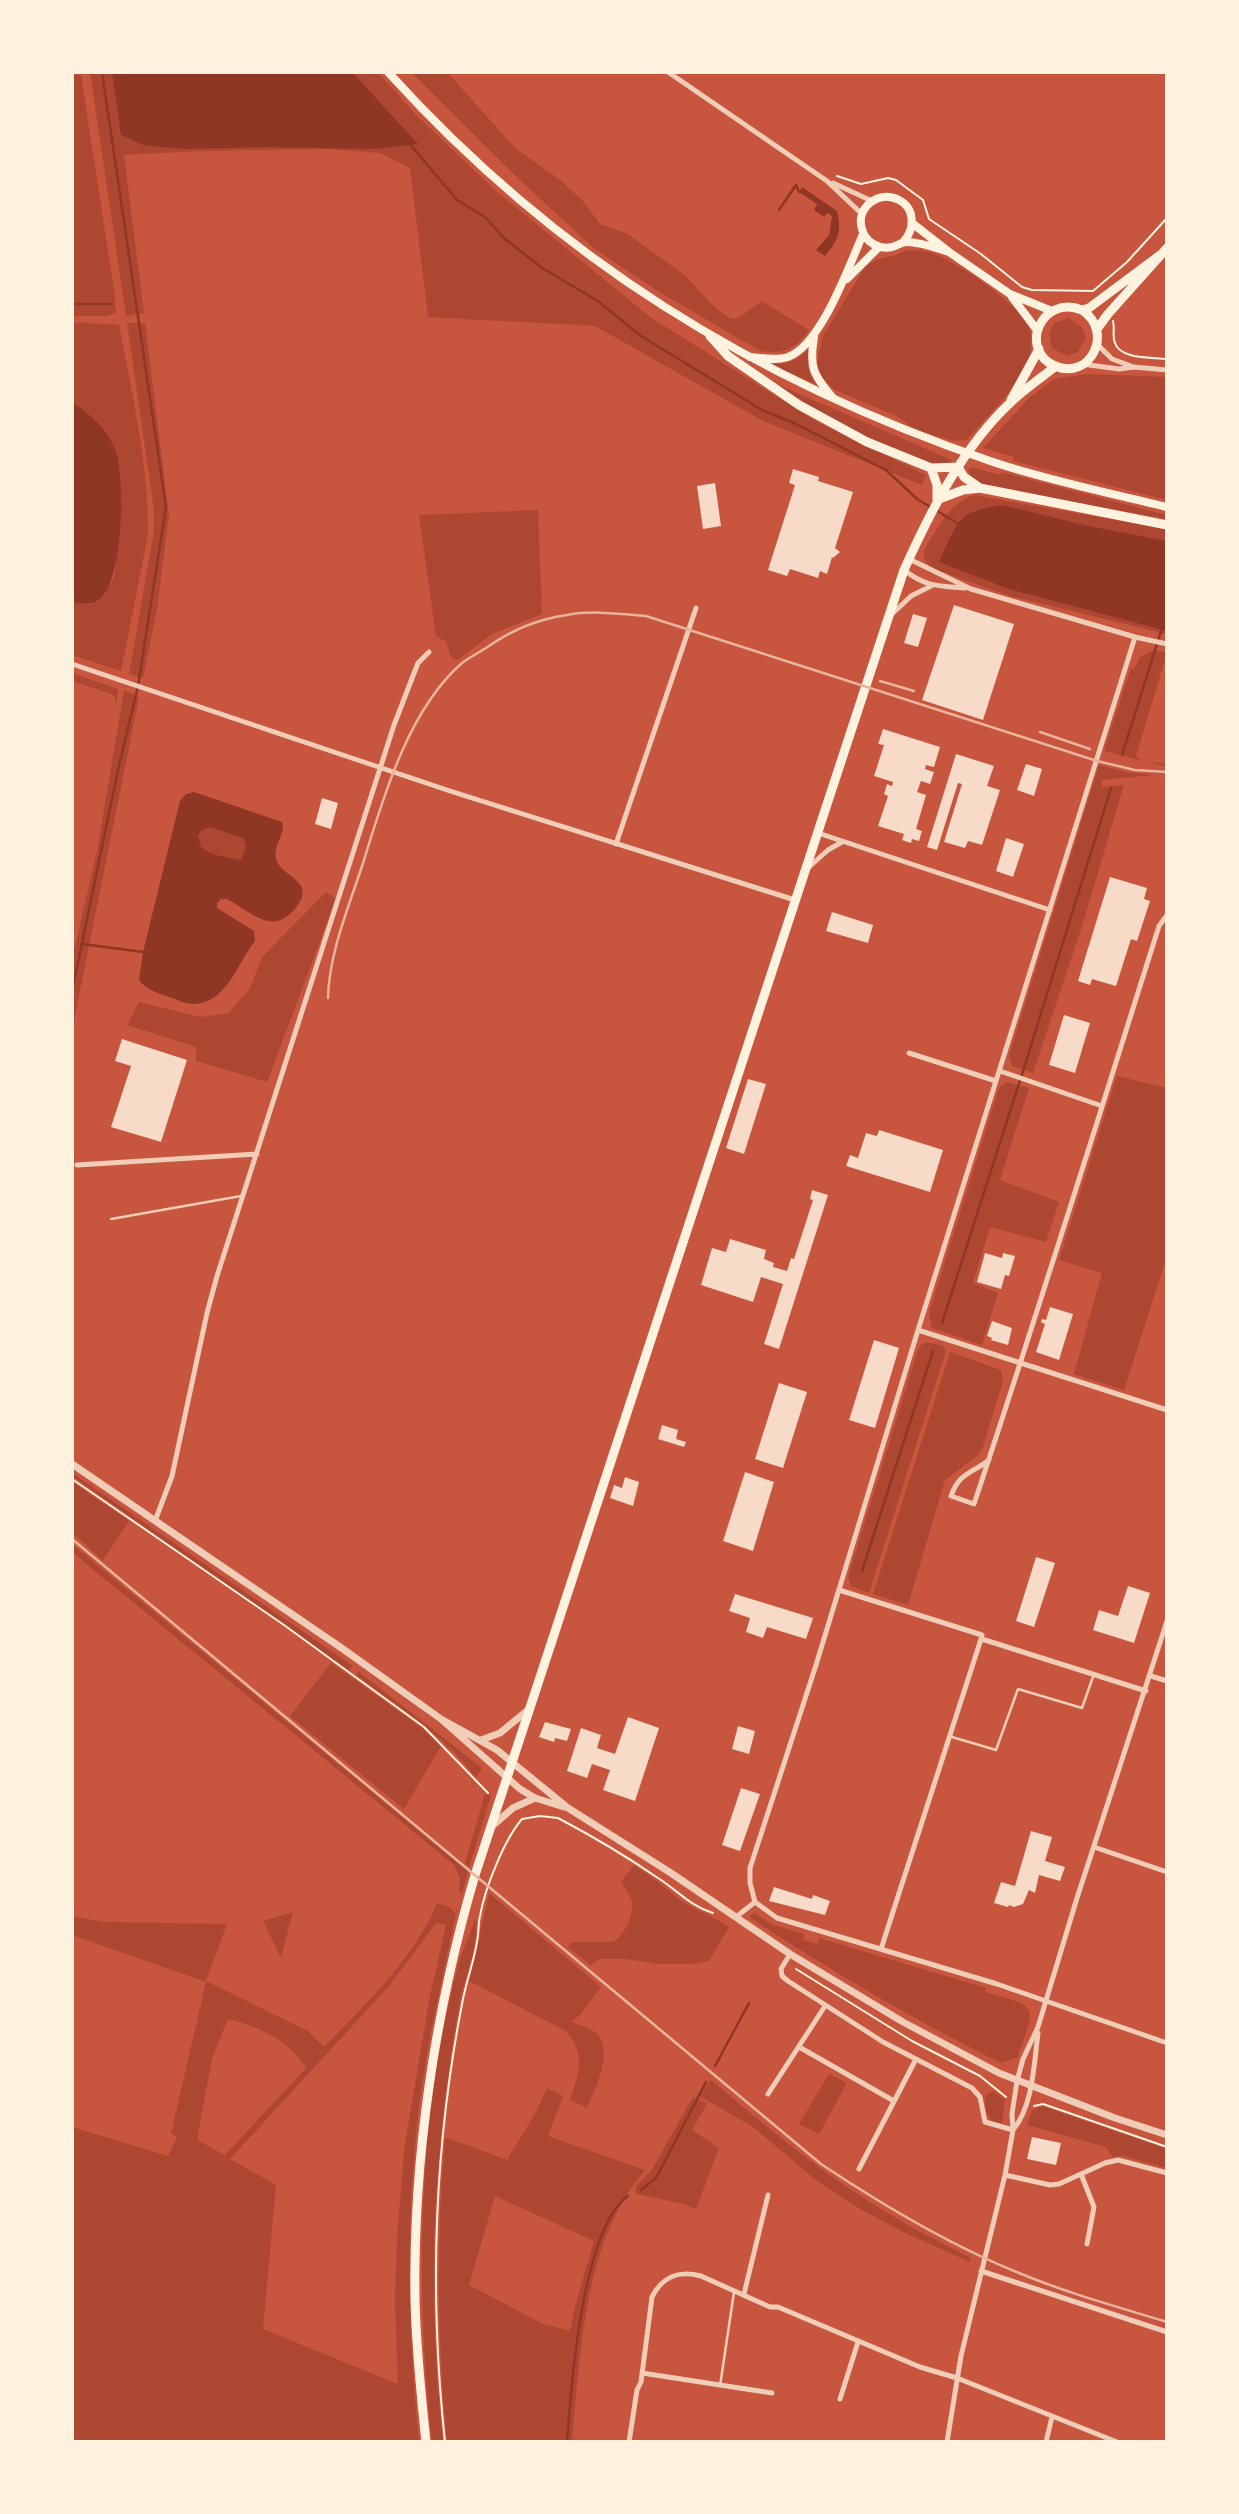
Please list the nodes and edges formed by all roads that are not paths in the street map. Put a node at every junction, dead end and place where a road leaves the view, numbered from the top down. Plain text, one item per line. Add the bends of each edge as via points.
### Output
1 (388, 72) edge
2 (668, 72) edge
3 (827, 181) junction
4 (872, 201) junction
5 (862, 214) junction
6 (912, 223) junction
7 (863, 234) junction
8 (904, 242) junction
9 (879, 247) junction
10 (1164, 251) edge
11 (950, 252) junction
12 (842, 284) junction
13 (1010, 294) junction
14 (1082, 310) junction
15 (1052, 311) junction
16 (1097, 329) junction
17 (1037, 330) junction
18 (815, 334) junction
19 (710, 336) junction
20 (1097, 344) junction
21 (1039, 349) junction
22 (747, 356) junction
23 (1083, 364) junction
24 (1056, 366) junction
25 (1133, 367) junction
26 (1167, 370) edge
27 (836, 401) junction
28 (1010, 402) junction
29 (958, 467) junction
30 (931, 468) junction
31 (980, 488) junction
32 (937, 500) junction
33 (1167, 507) edge
34 (1167, 525) edge
35 (909, 559) junction
36 (904, 570) junction
37 (931, 586) junction
38 (971, 589) junction
39 (696, 608) dead end
40 (887, 618) junction
41 (1135, 637) junction
42 (1166, 644) edge
43 (429, 652) dead end
44 (72, 664) edge
45 (382, 768) junction
46 (818, 833) junction
47 (842, 842) junction
48 (617, 844) junction
49 (806, 869) junction
50 (795, 900) junction
51 (1050, 909) junction
52 (1167, 915) edge
53 (909, 1052) dead end
54 (1000, 1071) junction
55 (996, 1081) junction
56 (1102, 1106) junction
57 (257, 1154) junction
58 (77, 1165) dead end
59 (244, 1195) junction
60 (111, 1219) dead end
61 (918, 1330) junction
62 (1020, 1362) junction
63 (1167, 1410) edge
64 (989, 1460) junction
65 (72, 1464) edge
66 (155, 1521) junction
67 (839, 1590) junction
68 (1167, 1621) edge
69 (981, 1639) junction
70 (1094, 1674) junction
71 (1151, 1676) junction
72 (1167, 1681) edge
73 (1146, 1691) junction
74 (528, 1710) junction
75 (441, 1719) junction
76 (950, 1736) junction
77 (481, 1740) junction
78 (511, 1762) junction
79 (506, 1777) junction
80 (536, 1798) junction
81 (568, 1808) junction
82 (491, 1828) junction
83 (1094, 1847) junction
84 (1167, 1872) edge
85 (755, 1902) junction
86 (736, 1917) junction
87 (881, 1949) junction
88 (790, 1954) junction
89 (1046, 2001) junction
90 (825, 2006) junction
91 (1038, 2028) junction
92 (1167, 2043) edge
93 (799, 2047) junction
94 (916, 2059) junction
95 (1017, 2081) junction
96 (1030, 2086) junction
97 (768, 2094) dead end
98 (894, 2101) junction
99 (1013, 2130) junction
100 (1167, 2135) edge
101 (859, 2169) dead end
102 (1167, 2173) edge
103 (1081, 2174) junction
104 (1005, 2175) junction
105 (768, 2194) dead end
106 (1087, 2244) dead end
107 (981, 2271) junction
108 (735, 2290) junction
109 (744, 2294) junction
110 (1167, 2332) edge
111 (858, 2342) junction
112 (642, 2373) junction
113 (957, 2378) junction
114 (720, 2386) junction
115 (772, 2393) dead end
116 (840, 2399) dead end
117 (1052, 2417) junction
118 (426, 2442) edge
119 (629, 2442) edge
120 (947, 2442) edge
121 (1046, 2442) edge
122 (1117, 2442) edge

1 - 19 main road via 531,210 656,303
2 - 3 street
3 - 4 street
3 - 5 street
4 - 5 main road
4 - 6 main road via 897,199 908,207
5 - 7 main road
6 - 8 main road
6 - 11 main road
7 - 9 main road
7 - 12 main road
8 - 9 main road
8 - 11 main road
9 - 12 main road
10 - 14 main road
10 - 16 main road
11 - 13 main road
12 - 18 main road
13 - 15 main road
13 - 17 main road
14 - 15 main road
14 - 16 main road
15 - 17 main road
16 - 20 main road
17 - 21 main road
18 - 22 main road via 788,357
18 - 27 main road via 811,364
19 - 22 main road
19 - 30 main road via 727,356 799,405 866,442
20 - 23 main road
20 - 25 street via 1112,359
21 - 24 main road
21 - 28 main road
22 - 27 main road
23 - 24 main road
23 - 25 street
24 - 28 main road
25 - 26 street
27 - 33 main road via 996,463
28 - 29 main road
29 - 30 main road
29 - 31 main road
29 - 32 main road
30 - 32 main road
31 - 32 main road
31 - 34 main road
32 - 35 main road
35 - 36 main road
35 - 38 street
36 - 37 street
36 - 40 main road
37 - 38 street
37 - 40 street via 911,596
38 - 41 street
39 - 48 street
40 - 46 main road
41 - 42 street
41 - 51 street
43 - 45 street via 418,663
44 - 45 street
45 - 48 street
45 - 57 street
46 - 47 street
46 - 49 main road
47 - 49 street
47 - 51 street
48 - 50 street
49 - 50 main road
50 - 74 main road
51 - 54 street
52 - 56 street via 1159,926
53 - 55 street
54 - 55 street
54 - 56 street
55 - 61 street
56 - 62 street
57 - 58 street
57 - 59 street
59 - 60 lane
59 - 66 street via 209,1304 172,1476
61 - 62 street
61 - 67 street
62 - 63 street
62 - 64 street
64 - 64 street via 974,1504 951,1496 962,1476
65 - 66 street
66 - 75 street
67 - 69 street via 982,1635
67 - 85 street via 750,1868
68 - 71 street
69 - 70 street
69 - 76 street
70 - 73 street
70 - 76 lane via 1082,1708 1018,1689 996,1750
71 - 72 street
71 - 73 street
73 - 83 street
74 - 77 street via 500,1733
74 - 78 main road
75 - 77 street
75 - 79 street
76 - 87 street
77 - 78 street
78 - 79 main road
78 - 81 street
79 - 80 street
79 - 82 main road
80 - 81 street
80 - 82 street via 513,1808
81 - 86 street
82 - 118 main road via 452,1965 422,2148 415,2299
83 - 84 street
83 - 89 street
85 - 86 street
85 - 87 street via 777,1918
86 - 88 street
87 - 89 street
88 - 90 street via 782,1976
88 - 95 street via 903,2022
89 - 91 street
89 - 92 street
90 - 93 street
90 - 94 street
91 - 95 street
91 - 96 street
93 - 97 street
93 - 98 street
94 - 98 street
94 - 99 street via 978,2093 985,2122
95 - 96 street
95 - 99 street
96 - 99 street
96 - 100 street
98 - 101 street
99 - 104 street
102 - 103 street via 1118,2160
103 - 104 street via 1059,2185
103 - 106 street via 1094,2207
104 - 107 street
105 - 109 street
107 - 110 street
107 - 113 street
108 - 109 street
108 - 112 street via 689,2273 663,2281 652,2297
108 - 114 lane
109 - 111 street
111 - 113 street
111 - 116 street
112 - 114 street
112 - 119 street
113 - 117 street
113 - 120 street
114 - 115 street
117 - 121 street
117 - 122 street

